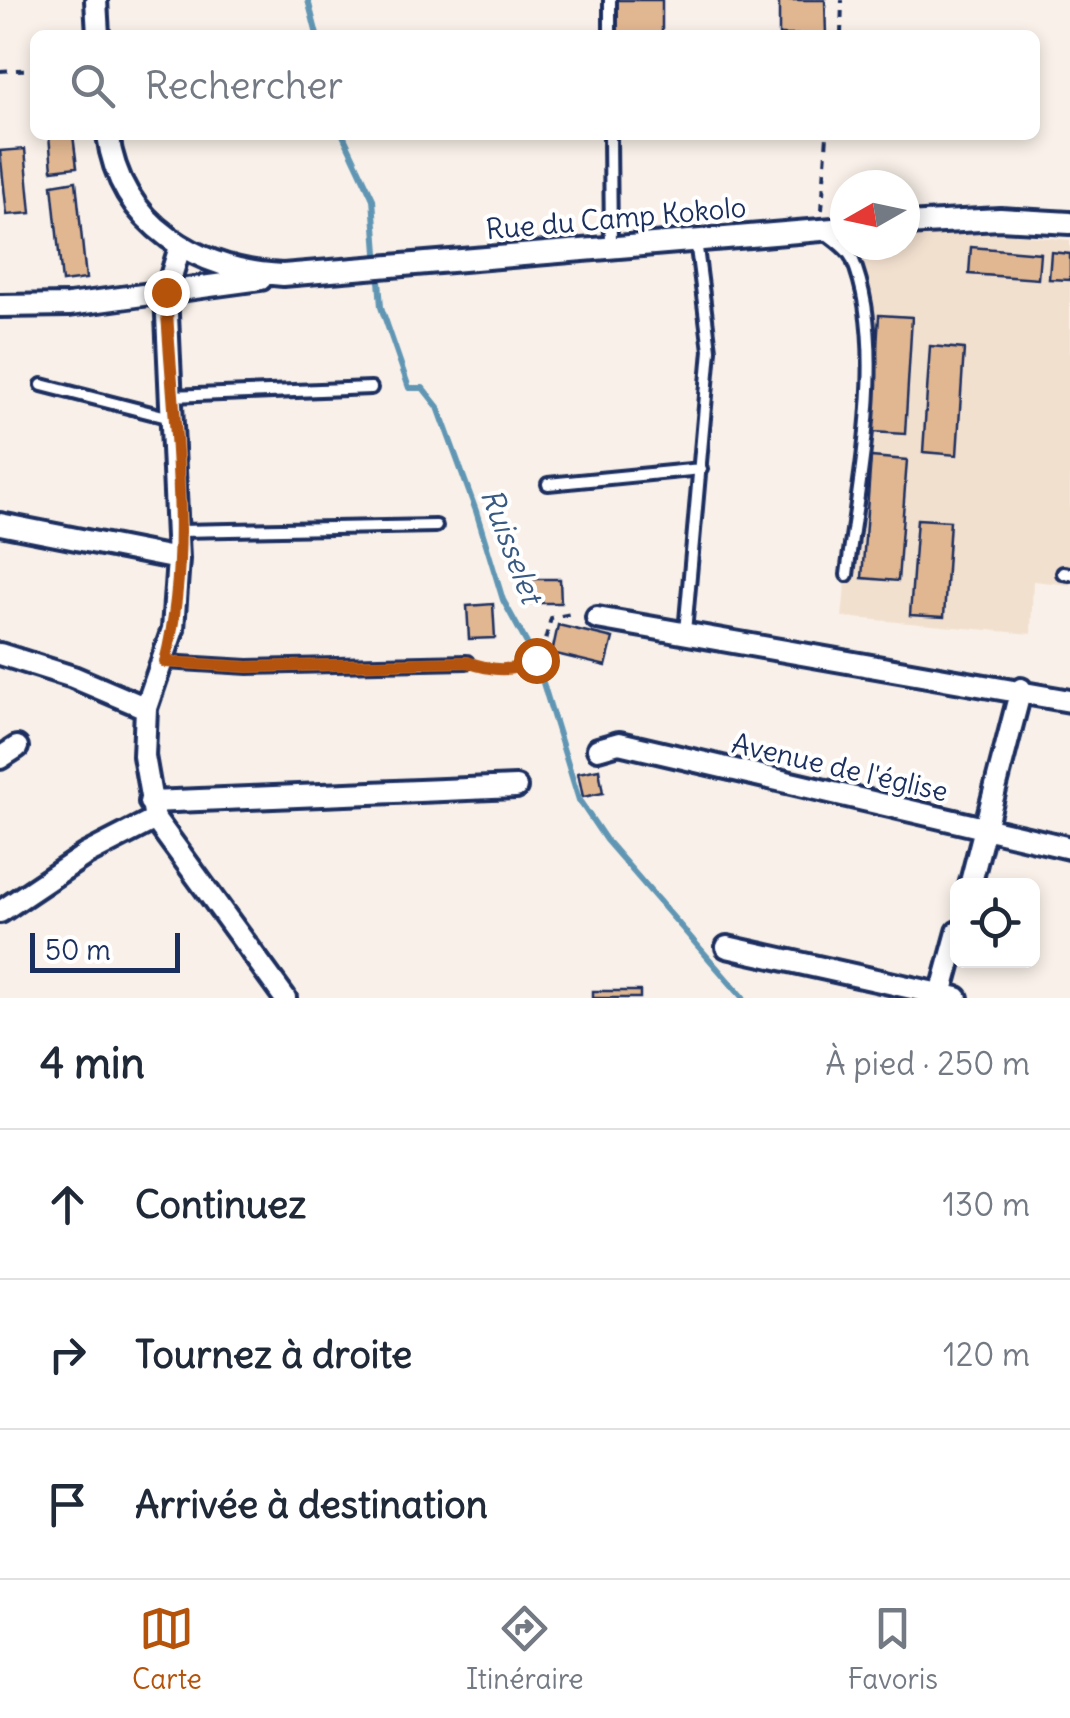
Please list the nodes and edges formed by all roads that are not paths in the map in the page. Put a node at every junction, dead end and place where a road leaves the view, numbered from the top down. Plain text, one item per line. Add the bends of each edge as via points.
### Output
1 (96, 0) edge
2 (610, 0) edge
3 (98, 30) edge
4 (610, 30) edge
5 (110, 140) edge
6 (610, 140) edge
7 (920, 223) edge
8 (1070, 223) edge
9 (821, 229) junction
10 (830, 229) edge
11 (696, 238) junction
12 (180, 247) junction
13 (611, 247) junction
14 (283, 275) junction
15 (166, 292) junction
16 (0, 306) edge
17 (42, 385) dead end
18 (371, 388) dead end
19 (170, 396) junction
20 (172, 418) junction
21 (701, 469) junction
22 (548, 484) dead end
23 (0, 524) edge
24 (436, 526) dead end
25 (180, 531) junction
26 (178, 560) junction
27 (847, 575) dead end
28 (598, 618) road end
29 (685, 632) junction
30 (0, 654) edge
31 (165, 662) junction
32 (467, 662) road end
33 (1021, 690) junction
34 (1070, 701) edge
35 (146, 708) junction
36 (598, 749) dead end
37 (516, 787) dead end
38 (152, 811) junction
39 (985, 830) junction
40 (1070, 848) edge
41 (972, 878) edge
42 (0, 912) edge
43 (728, 947) dead end
44 (951, 968) edge
45 (946, 997) edge
46 (285, 998) edge

1 - 3 street
2 - 4 lane
5 - 12 street via 127,190
6 - 13 lane
7 - 8 street
9 - 10 street, Rue du Camp Kokolo
9 - 11 street, Rue du Camp Kokolo
9 - 27 lane via 850,254 868,356
11 - 13 street, Rue du Camp Kokolo
11 - 21 lane via 710,350
12 - 14 street via 219,266
12 - 15 street
13 - 14 street, Rue du Camp Kokolo
14 - 15 street
15 - 16 street
15 - 19 street
17 - 20 lane
18 - 19 lane
19 - 20 street
20 - 25 street
21 - 22 lane
21 - 29 lane
23 - 26 street
24 - 25 lane
25 - 26 street
26 - 31 street
28 - 29 street
29 - 33 street
30 - 35 street
31 - 32 lane
31 - 35 street
33 - 34 street
33 - 39 street
35 - 38 street
36 - 39 street, Avenue de l'église via 619,743
37 - 38 street
38 - 42 street
38 - 46 street
39 - 40 street, Avenue de l'église
39 - 41 street
43 - 45 street
44 - 45 street

